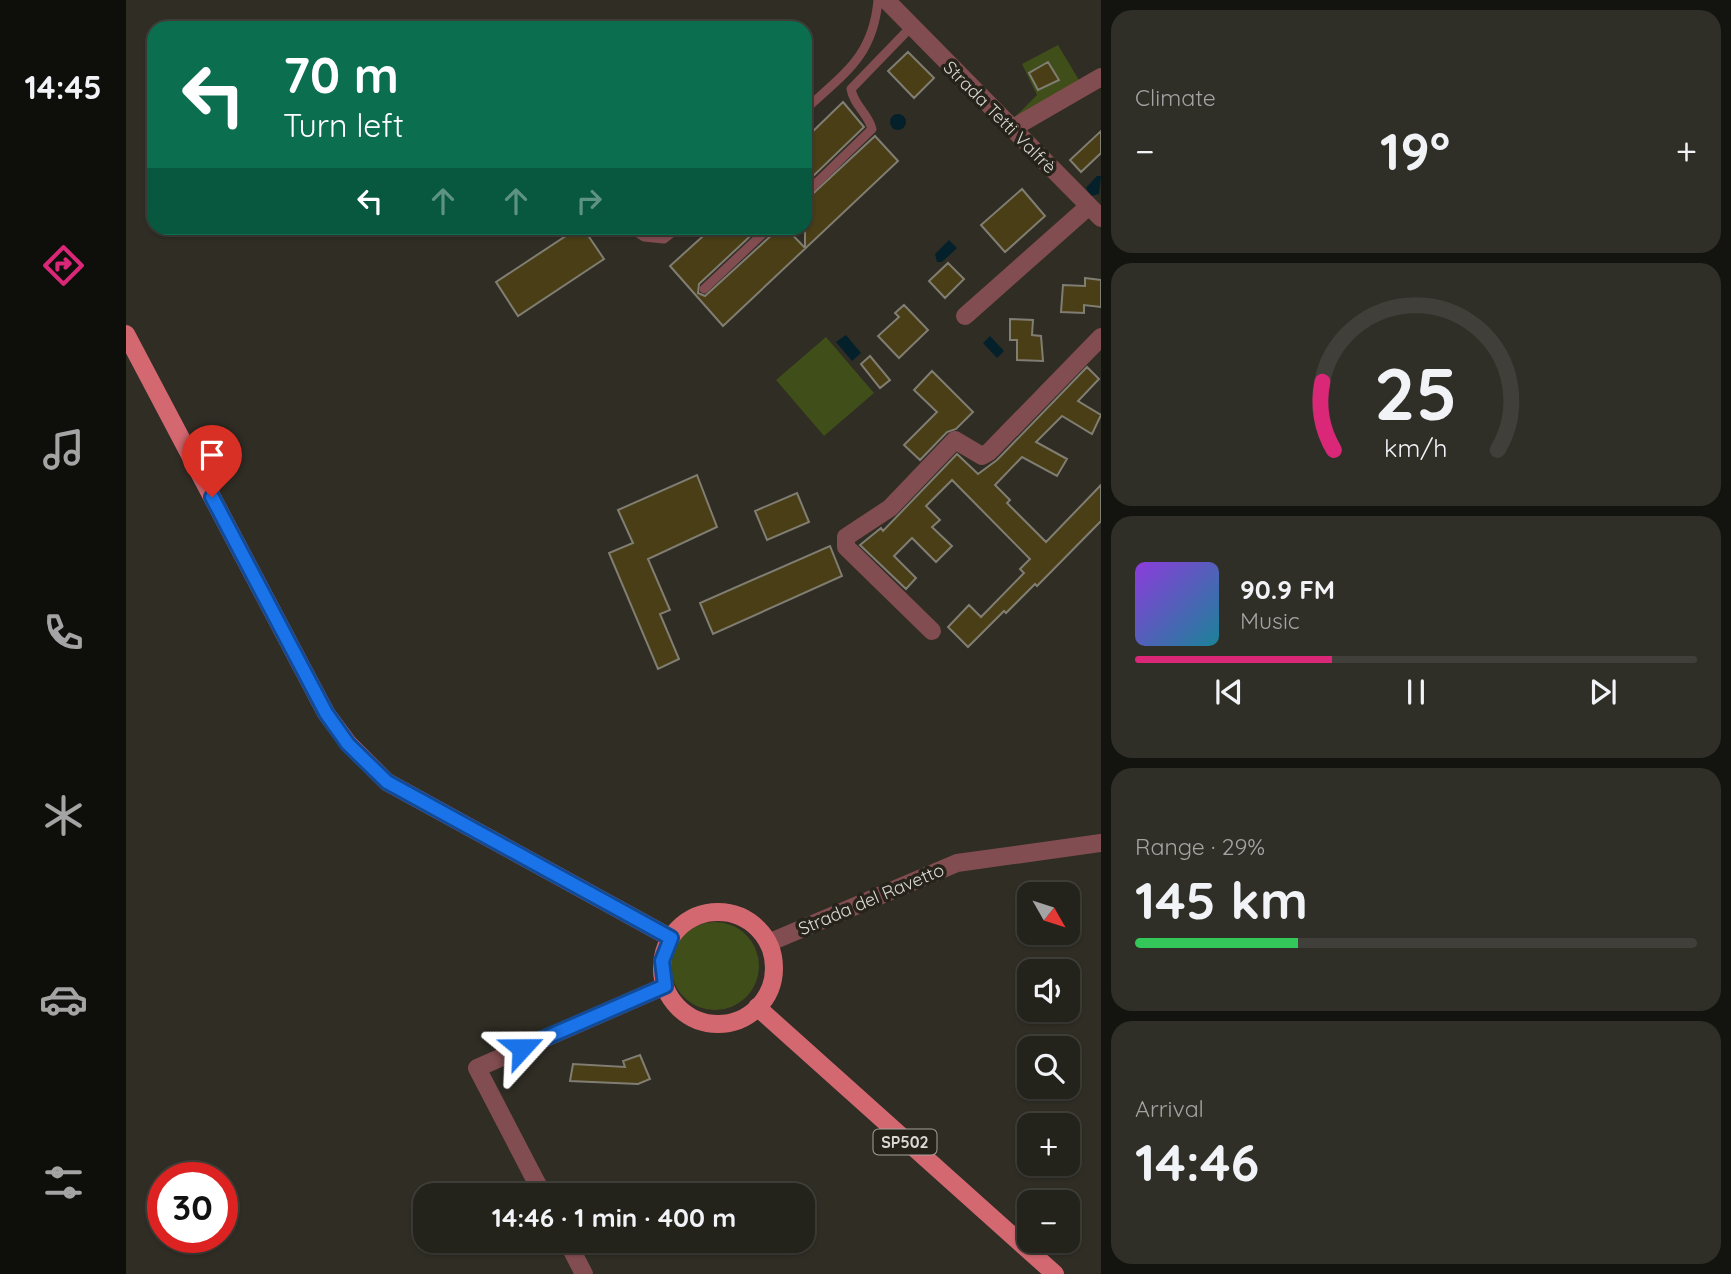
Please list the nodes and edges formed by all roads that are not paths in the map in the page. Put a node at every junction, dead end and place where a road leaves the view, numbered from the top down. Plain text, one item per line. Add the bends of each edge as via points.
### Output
1 (878, 0) edge
2 (886, 0) edge
3 (911, 27) junction
4 (1101, 77) edge
5 (812, 104) edge
6 (1013, 128) junction
7 (812, 187) edge
8 (1095, 212) edge
9 (641, 235) edge
10 (669, 235) edge
11 (762, 235) edge
12 (704, 289) dead end
13 (965, 316) dead end
14 (126, 334) edge
15 (1101, 337) edge
16 (932, 631) dead end
17 (1101, 843) edge
18 (671, 938) junction
19 (768, 943) junction
20 (665, 986) junction
21 (757, 1007) junction
22 (537, 1183) edge
23 (573, 1253) edge
24 (584, 1274) edge
25 (1055, 1274) edge

1 - 5 lane via 873,35 858,61
2 - 3 street, Strada Tetti Valfrè
3 - 6 street, Strada Tetti Valfrè
3 - 7 lane via 851,89 853,101 872,129
4 - 6 street
6 - 8 street, Strada Tetti Valfrè
8 - 13 street, Strada Tetti Valfrè
9 - 10 lane via 664,239
11 - 12 lane
14 - 18 main road via 326,713 348,744 387,782
15 - 16 street via 989,453 982,456 955,440 890,508 846,537 846,548
17 - 19 street, Strada del Ravetto via 957,863
18 - 19 main road via 688,920 724,912 748,920
18 - 20 main road via 662,961
19 - 21 main road via 774,974
20 - 21 main road via 678,1007 699,1020 724,1023
20 - 22 street via 477,1068
21 - 25 main road, SP502
23 - 24 street

